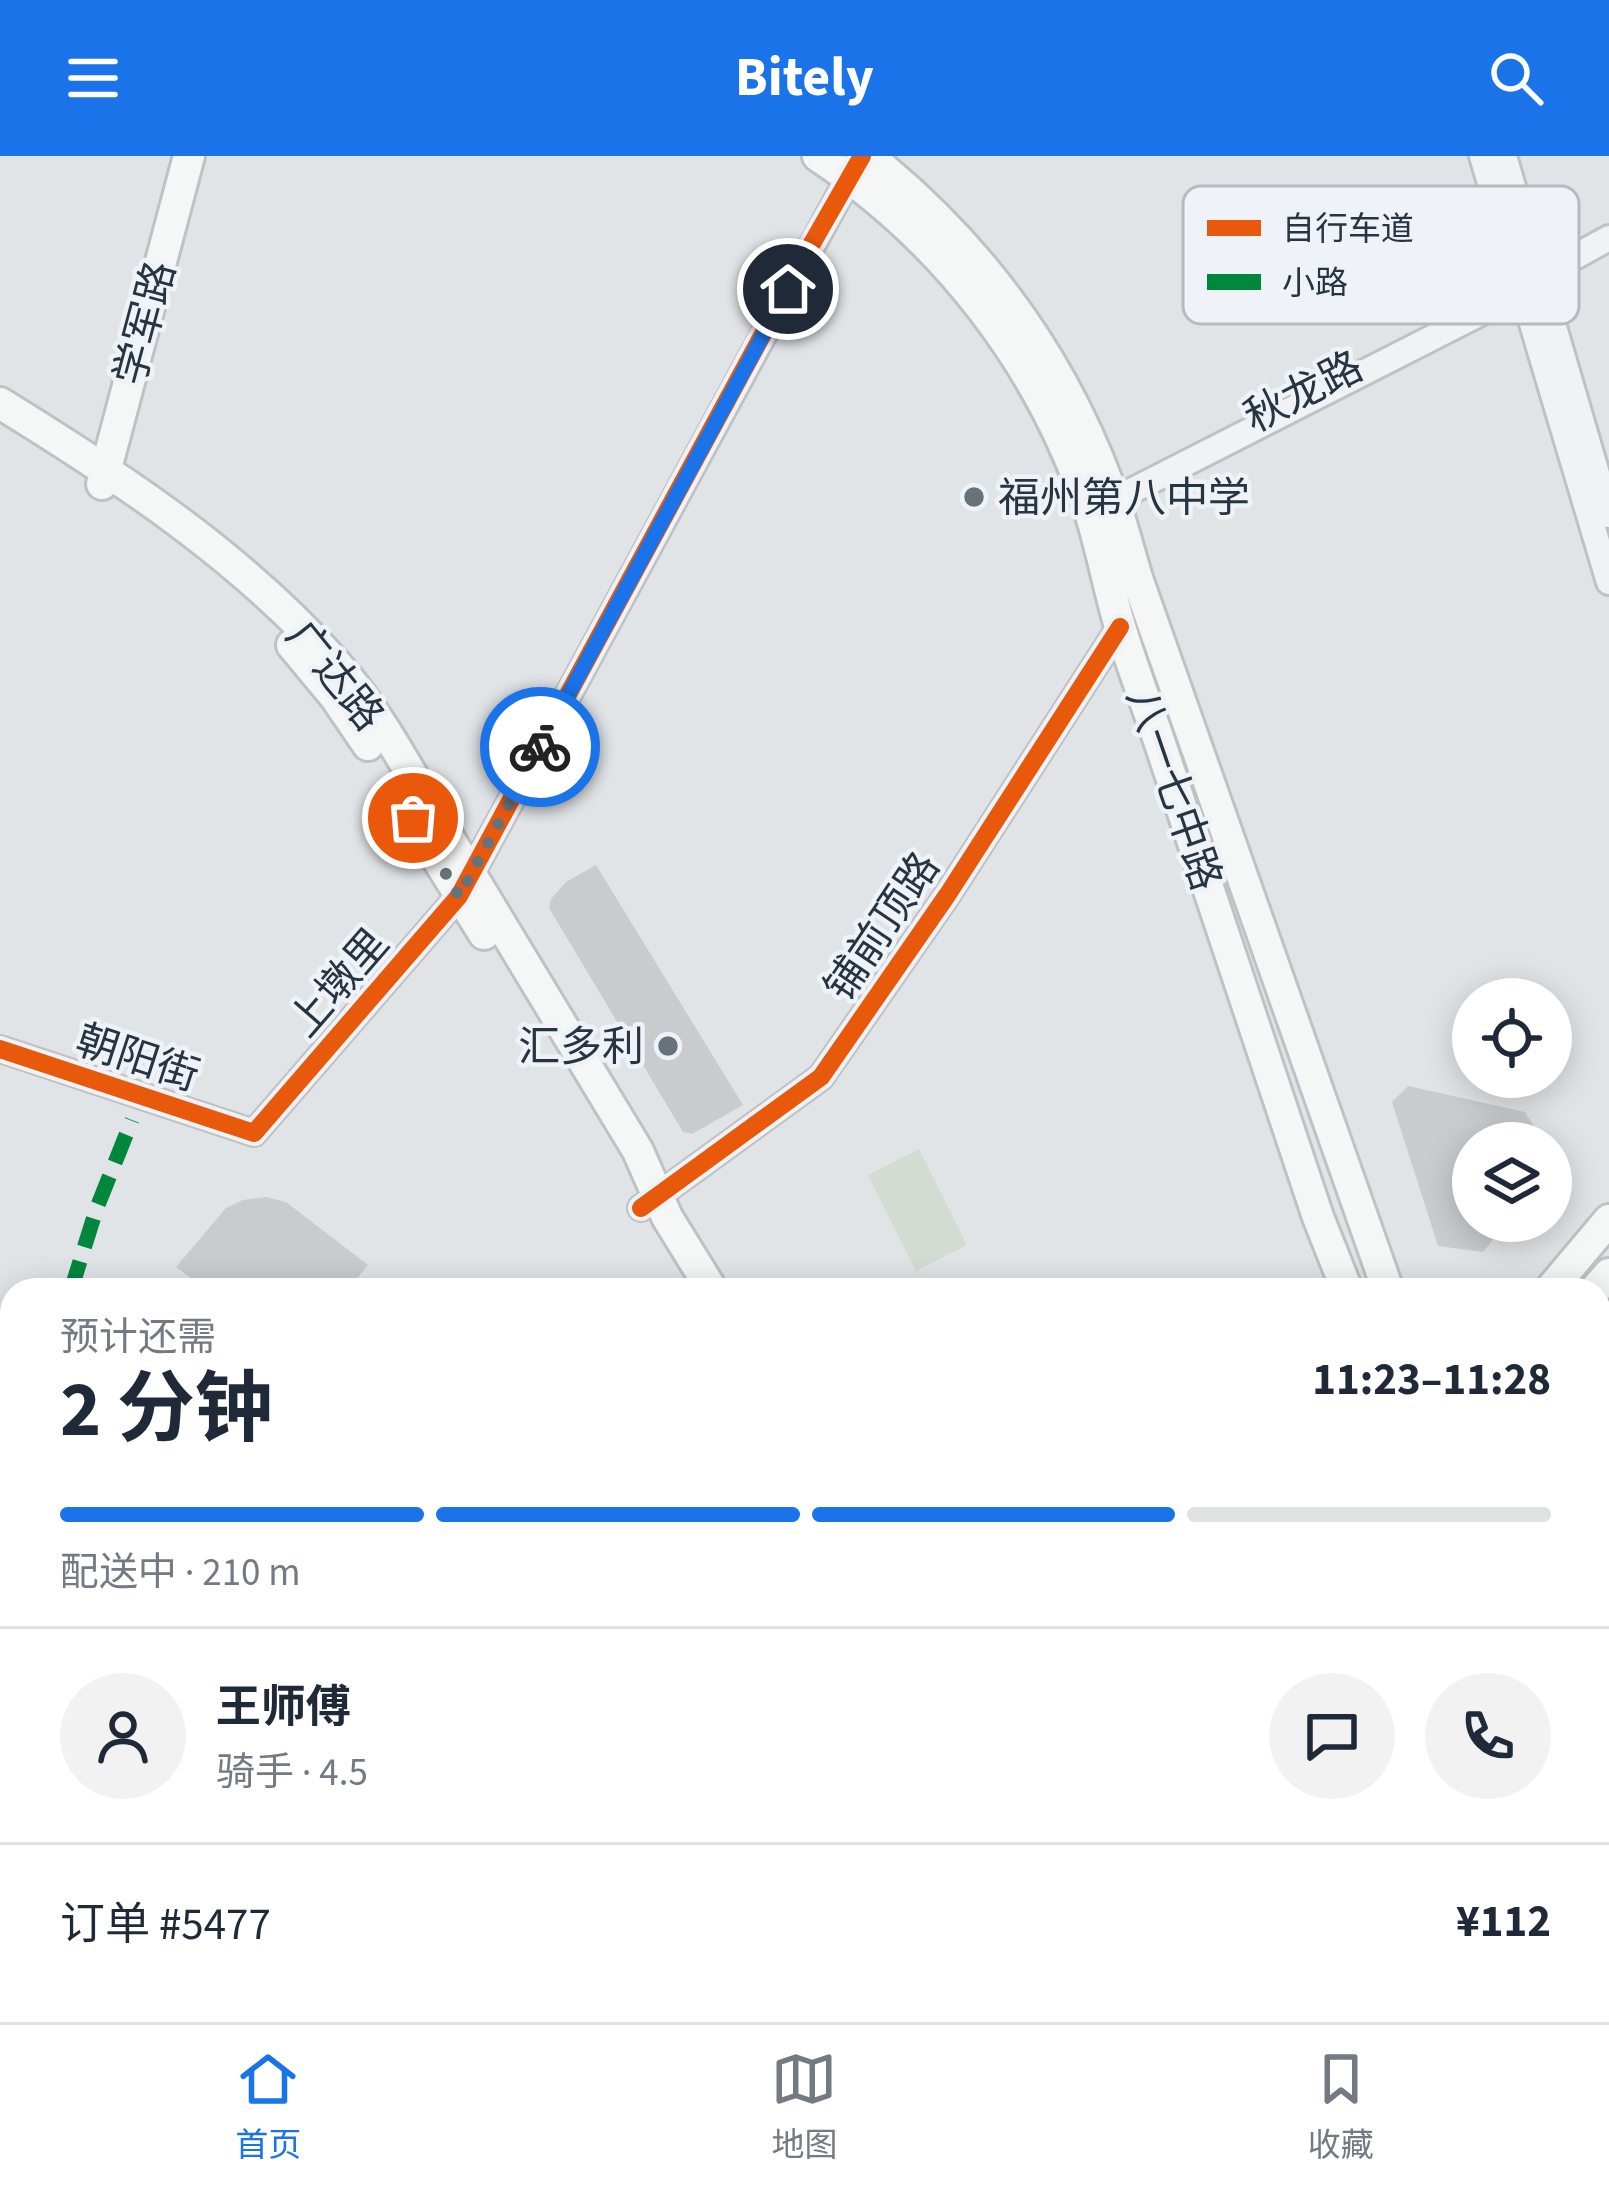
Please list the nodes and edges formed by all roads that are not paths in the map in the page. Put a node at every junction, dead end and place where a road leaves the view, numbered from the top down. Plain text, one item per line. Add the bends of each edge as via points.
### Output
1 (169, 156) edge
2 (189, 156) edge
3 (818, 156) edge
4 (1482, 156) edge
5 (1504, 156) edge
6 (860, 163) edge
7 (1493, 186) edge
8 (1510, 186) edge
9 (1609, 238) edge
10 (1579, 255) edge
11 (1447, 324) edge
12 (1539, 324) edge
13 (1542, 324) edge
14 (0, 403) edge
15 (0, 426) edge
16 (94, 473) junction
17 (1099, 499) junction
18 (1609, 515) edge
19 (1609, 582) edge
20 (1120, 627) junction
21 (465, 886) junction
22 (0, 1049) edge
23 (254, 1133) joint
24 (649, 1203) junction
25 (1609, 1220) edge
26 (683, 1278) edge
27 (703, 1278) edge
28 (1342, 1278) edge
29 (1384, 1278) edge
30 (1560, 1278) edge

1 - 16 main road, 学军路
2 - 16 main road, 学军路
3 - 6 main road, 八一七中路
4 - 7 street
5 - 8 street
6 - 17 main road, 八一七中路 via 923,201 1014,305 1067,391
6 - 21 street, 上墩里
9 - 10 street, 秋龙路
11 - 17 street, 秋龙路
12 - 19 street
13 - 18 street
14 - 16 main road, 广达路
15 - 16 main road, 广达路
16 - 21 main road, 广达路 via 296,649
17 - 20 main road, 八一七中路
17 - 29 main road, 八一七中路 via 1146,603
20 - 24 street, 铺前顶路 via 821,1077
20 - 28 main road, 八一七中路
21 - 23 street, 上墩里
21 - 24 main road, 广达路 via 638,1151
22 - 23 street, 朝阳街
24 - 26 main road, 广达路
24 - 27 main road, 广达路
25 - 30 main road

